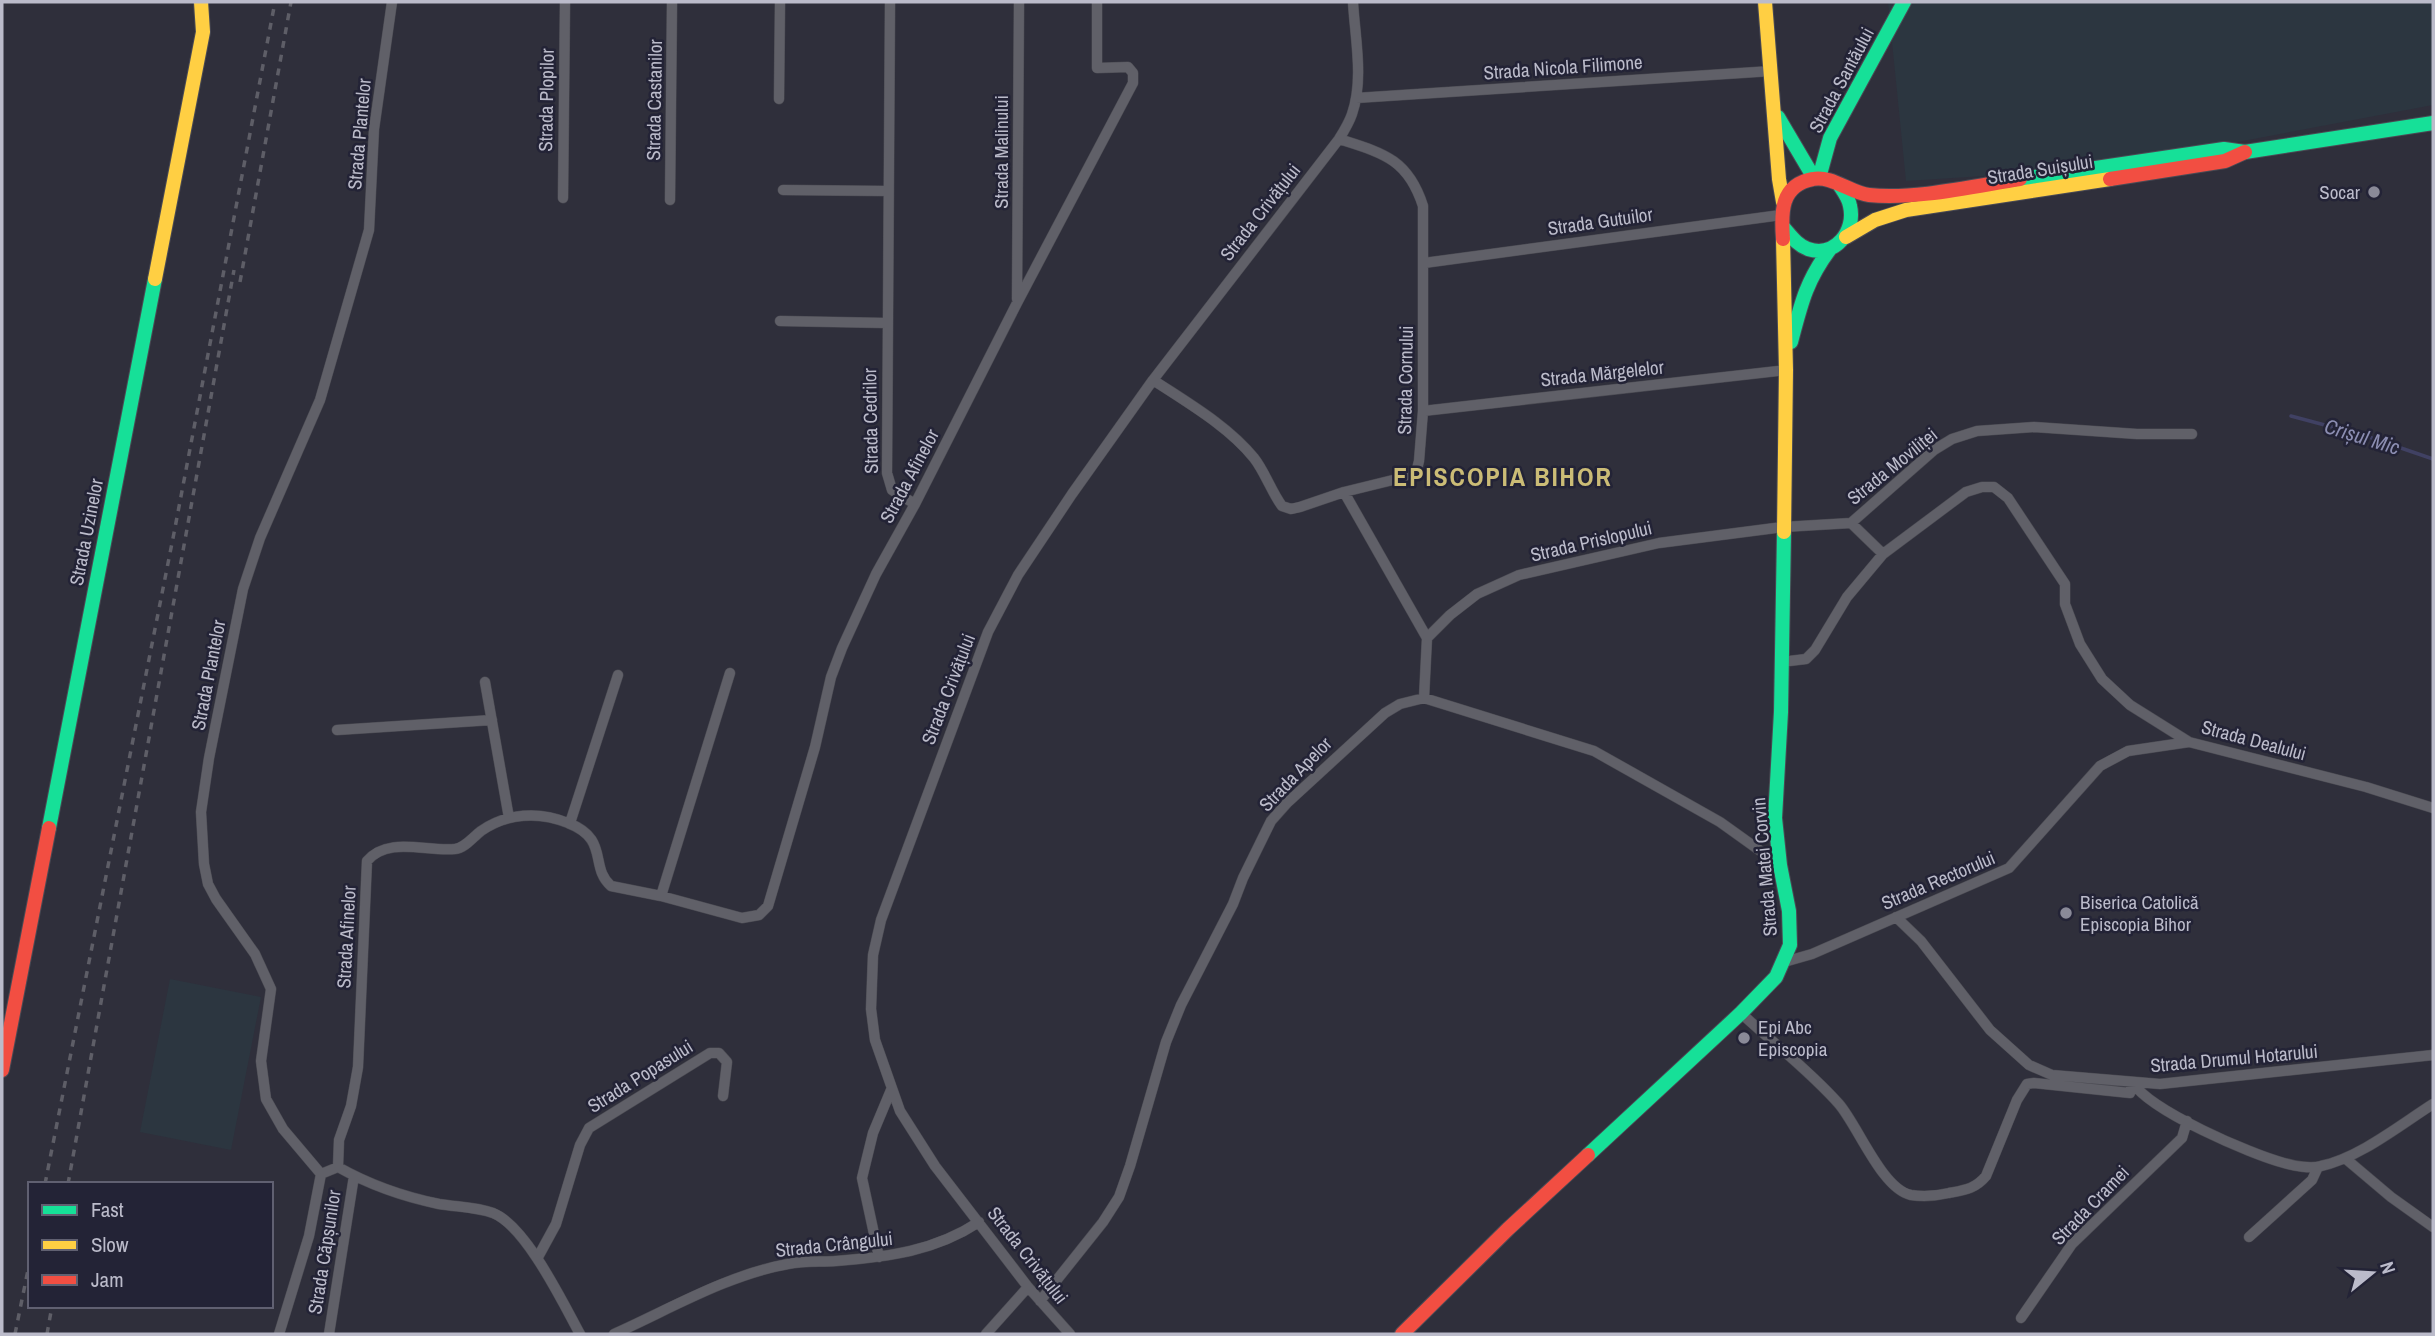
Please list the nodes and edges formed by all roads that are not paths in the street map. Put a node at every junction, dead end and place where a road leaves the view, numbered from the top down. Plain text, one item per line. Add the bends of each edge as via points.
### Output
1 (201, 2) edge
2 (392, 2) edge
3 (565, 2) edge
4 (672, 2) edge
5 (780, 2) edge
6 (890, 2) edge
7 (1019, 2) edge
8 (1097, 2) edge
9 (1353, 2) edge
10 (1765, 2) edge
11 (1904, 2) edge
12 (1772, 71) junction
13 (1356, 98) junction
14 (779, 99) dead end
15 (1775, 110) junction
16 (2433, 124) edge
17 (1339, 139) junction
18 (2245, 152) junction
19 (1816, 178) junction
20 (1840, 186) junction
21 (783, 190) dead end
22 (888, 191) junction
23 (563, 198) dead end
24 (670, 200) dead end
25 (1782, 214) junction
26 (1846, 237) junction
27 (1830, 249) junction
28 (1424, 263) junction
29 (1017, 303) junction
30 (780, 321) dead end
31 (887, 323) junction
32 (1786, 365) junction
33 (1153, 380) junction
34 (1423, 411) junction
35 (2192, 434) dead end
36 (1344, 492) junction
37 (915, 504) junction
38 (1851, 523) junction
39 (1783, 527) junction
40 (1883, 554) junction
41 (1427, 638) junction
42 (1781, 662) junction
43 (730, 673) dead end
44 (618, 675) dead end
45 (485, 682) dead end
46 (1424, 698) junction
47 (492, 720) junction
48 (337, 730) dead end
49 (2189, 742) junction
50 (2433, 808) edge
51 (509, 818) junction
52 (570, 823) junction
53 (1780, 865) junction
54 (660, 896) junction
55 (1896, 917) junction
56 (1784, 962) junction
57 (1741, 1013) junction
58 (2433, 1055) edge
59 (2, 1070) edge
60 (2133, 1083) junction
61 (891, 1090) junction
62 (723, 1096) dead end
63 (2433, 1104) edge
64 (2187, 1121) junction
65 (2346, 1159) junction
66 (338, 1167) junction
67 (2318, 1167) junction
68 (321, 1174) junction
69 (354, 1176) junction
70 (979, 1222) junction
71 (2433, 1227) edge
72 (2249, 1237) dead end
73 (538, 1257) junction
74 (879, 1257) junction
75 (1028, 1287) junction
76 (1040, 1301) junction
77 (2021, 1318) dead end
78 (279, 1334) edge
79 (329, 1334) edge
80 (580, 1334) edge
81 (614, 1334) edge
82 (986, 1334) edge
83 (1070, 1334) edge
84 (1402, 1334) edge

1 - 59 main road, Strada Uzinelor via 203,32
2 - 68 street, Strada Plantelor via 373,129 369,230 320,400 243,589 201,812 208,884 271,989 261,1061 266,1098 283,1129
3 - 23 street, Strada Plopilor
4 - 24 street, Strada Castanilor
5 - 14 street
6 - 22 street, Strada Cedrilor
7 - 29 street, Strada Malinului
8 - 29 street, Strada Afinelor via 1097,68 1128,67 1133,83
9 - 13 street, Strada Crivățului
10 - 12 main road, Strada Matei Corvin
11 - 19 main road, Strada Santăului via 1830,138
12 - 13 street, Strada Nicola Filimone
12 - 15 main road, Strada Matei Corvin
13 - 17 street, Strada Crivățului via 1352,117
15 - 19 main road, Strada Matei Corvin
15 - 25 main road, Strada Matei Corvin
16 - 18 main road, Strada Suișului
17 - 28 street, Strada Cornului via 1404,168 1423,206
17 - 33 street, Strada Crivățului
18 - 20 main road, Strada Suișului via 2224,149 1927,193 1871,195
18 - 26 main road, Strada Suișului via 2225,161 1906,210 1875,220
19 - 20 main road
19 - 25 main road via 1796,186
20 - 26 main road via 1853,210
21 - 22 street
22 - 31 street, Strada Cedrilor
25 - 27 main road via 1793,242 1821,252
25 - 28 street, Strada Gutuilor
25 - 32 main road, Strada Matei Corvin
26 - 27 main road
27 - 32 main road, Strada Matei Corvin via 1804,292
28 - 34 street, Strada Cornului
29 - 37 street, Strada Afinelor
30 - 31 street
31 - 37 street, Strada Cedrilor via 888,482 892,491
32 - 34 street, Strada Mărgelelor
32 - 39 main road, Strada Matei Corvin
33 - 36 street, Strada Cornului via 1246,449 1282,506 1300,508
33 - 61 street, Strada Crivățului via 1018,575 988,632 892,886 881,920 871,983 875,1040
34 - 36 street, Strada Cornului via 1417,469 1401,478
35 - 38 street, Strada Moviliței via 2034,427 1977,431 1934,450
36 - 41 street
37 - 54 street, Strada Afinelor via 838,657 768,906 759,915 742,918
38 - 39 street, Strada Moviliței
38 - 40 street
39 - 41 street, Strada Prislopului via 1659,543 1519,575 1477,594
39 - 42 main road, Strada Matei Corvin
40 - 42 street, Strada Dealului via 1847,597 1815,650 1806,659
40 - 49 street, Strada Dealului via 1966,492 1982,486 1994,488 2008,498 2065,584 2071,621 2102,679 2130,705
41 - 46 street
42 - 53 main road, Strada Matei Corvin via 1775,818
43 - 54 street
44 - 52 street
45 - 47 street
46 - 53 street via 1594,751 1720,822
46 - 76 street, Strada Apelor via 1400,704 1371,723 1271,821 1166,1042 1119,1197
47 - 48 street
47 - 51 street
49 - 50 street, Strada Dealului
49 - 55 street, Strada Rectorului via 2127,751 2100,766 2009,869
51 - 52 street, Strada Afinelor via 536,814
51 - 66 street, Strada Afinelor via 492,824 460,848 386,848 367,861 358,1067 339,1140
52 - 54 street, Strada Afinelor via 593,841 600,870 611,886
53 - 56 main road, Strada Matei Corvin via 1789,911 1790,945
55 - 56 street, Strada Rectorului
55 - 60 street, Strada Drumul Hotarului via 1921,941 1990,1030 2029,1065 2052,1075
56 - 57 main road, Strada Matei Corvin via 1776,977
57 - 60 street via 1841,1106 1872,1157 1892,1183 1909,1195 1933,1196 1980,1184 2027,1084 2125,1094
57 - 84 main road, Strada Matei Corvin
58 - 60 street, Strada Drumul Hotarului via 2160,1084
60 - 64 street via 2147,1099
61 - 70 street, Strada Crivățului via 935,1166
61 - 74 street via 873,1133 862,1178
62 - 73 street, Strada Popasului via 727,1062 719,1053 710,1053 589,1128 556,1224
63 - 65 street
64 - 67 street via 2285,1164
64 - 77 street, Strada Cramei via 2182,1138 2071,1244
65 - 67 street
65 - 71 street
66 - 68 street
66 - 69 street
67 - 72 street via 2312,1180
68 - 78 street via 309,1236
69 - 73 street via 424,1201 494,1213
69 - 79 street, Strada Căpșunilor
70 - 74 street, Strada Crângului via 930,1247
70 - 75 street, Strada Crivățului
73 - 80 street
74 - 81 street, Strada Crângului via 764,1270
75 - 76 street, Strada Crivățului
75 - 82 street
76 - 83 street, Strada Crivățului

